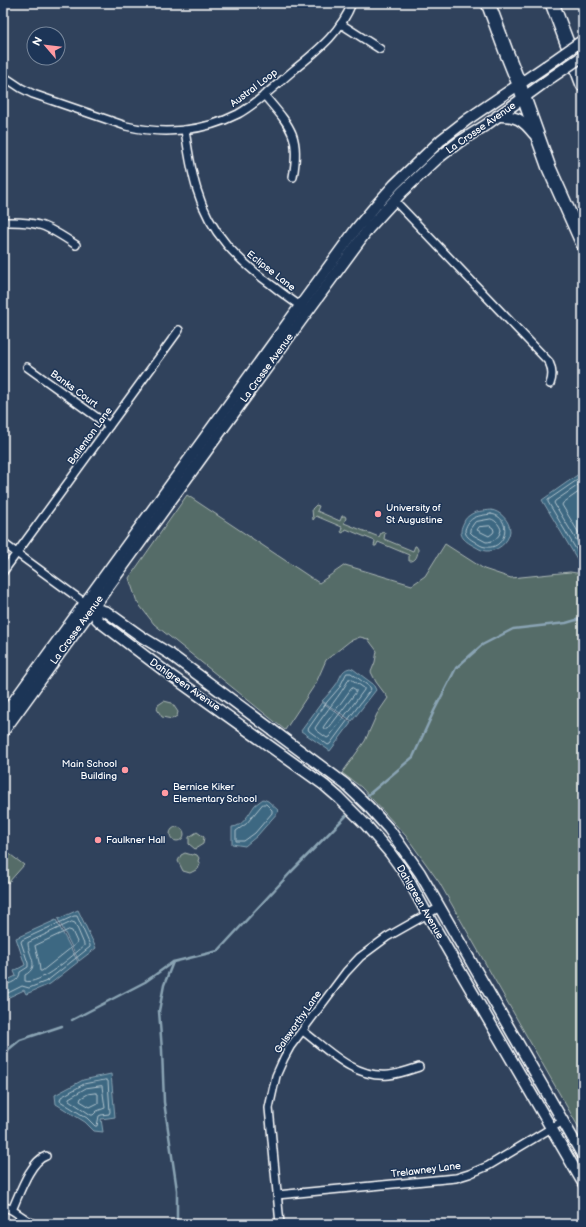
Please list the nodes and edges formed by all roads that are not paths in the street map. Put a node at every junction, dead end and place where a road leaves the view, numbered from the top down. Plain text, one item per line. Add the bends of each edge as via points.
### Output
1 (352, 3) edge
2 (488, 3) edge
3 (552, 3) edge
4 (342, 24) junction
5 (583, 40) edge
6 (380, 49) dead end
7 (583, 56) edge
8 (3, 76) edge
9 (519, 84) junction
10 (583, 85) edge
11 (264, 95) junction
12 (524, 97) junction
13 (497, 116) junction
14 (185, 130) junction
15 (539, 139) junction
16 (294, 177) dead end
17 (394, 200) junction
18 (3, 222) edge
19 (583, 244) edge
20 (76, 245) dead end
21 (304, 308) junction
22 (179, 330) dead end
23 (27, 367) dead end
24 (550, 384) dead end
25 (109, 426) junction
26 (3, 543) edge
27 (17, 553) junction
28 (3, 572) edge
29 (89, 606) junction
30 (3, 716) edge
31 (3, 732) edge
32 (440, 907) junction
33 (427, 914) junction
34 (303, 1031) junction
35 (419, 1067) dead end
36 (563, 1121) junction
37 (552, 1128) junction
38 (46, 1156) dead end
39 (583, 1156) edge
40 (583, 1184) edge
41 (277, 1195) junction
42 (3, 1206) edge
43 (12, 1210) junction
44 (33, 1224) edge
45 (280, 1224) edge

1 - 4 street, Austral Loop
2 - 9 highway
3 - 10 highway
4 - 6 street
4 - 11 street, Austral Loop via 323,46
5 - 9 street, La Crosse Avenue, bridge
7 - 12 street, La Crosse Avenue, bridge
8 - 14 street, Austral Loop via 33,94 126,126 155,131
9 - 12 highway
9 - 21 street, La Crosse Avenue via 441,140 394,185 356,229
11 - 14 street, Austral Loop via 238,114
11 - 16 street via 292,132 296,154
12 - 13 street, La Crosse Avenue
12 - 15 highway
13 - 15 street via 509,116 525,123
13 - 17 street, La Crosse Avenue via 447,151
14 - 21 street, Eclipse Lane via 197,191 217,232 250,269
15 - 19 highway
17 - 21 street, La Crosse Avenue
17 - 24 street via 549,362 553,376
18 - 20 street via 38,224 57,232
21 - 29 street, La Crosse Avenue
22 - 25 street, Ballenton Lane
23 - 25 street, Banks Court
25 - 27 street, Ballenton Lane
26 - 27 street, Dahlgreen Avenue
27 - 28 street, Ballenton Lane
27 - 29 street, Dahlgreen Avenue
29 - 30 street, La Crosse Avenue
29 - 31 street, La Crosse Avenue
29 - 32 street, Dahlgreen Avenue via 108,612 170,654 345,784 389,829
29 - 33 street, Dahlgreen Avenue via 96,619 324,785 349,807 400,866
32 - 33 street, Galsworthy Lane
32 - 36 street, Dahlgreen Avenue
33 - 34 street, Galsworthy Lane via 387,937 360,957
33 - 37 street, Dahlgreen Avenue
34 - 35 street via 347,1065 363,1072 390,1075
34 - 41 street, Galsworthy Lane via 290,1047 280,1067 271,1097 269,1118
36 - 37 street, Trelawney Lane
36 - 39 street, Dahlgreen Avenue
37 - 40 street, Dahlgreen Avenue
37 - 41 street, Trelawney Lane via 488,1166 456,1178
38 - 43 street via 32,1169
41 - 45 street, Galsworthy Lane
42 - 43 street
43 - 44 street

